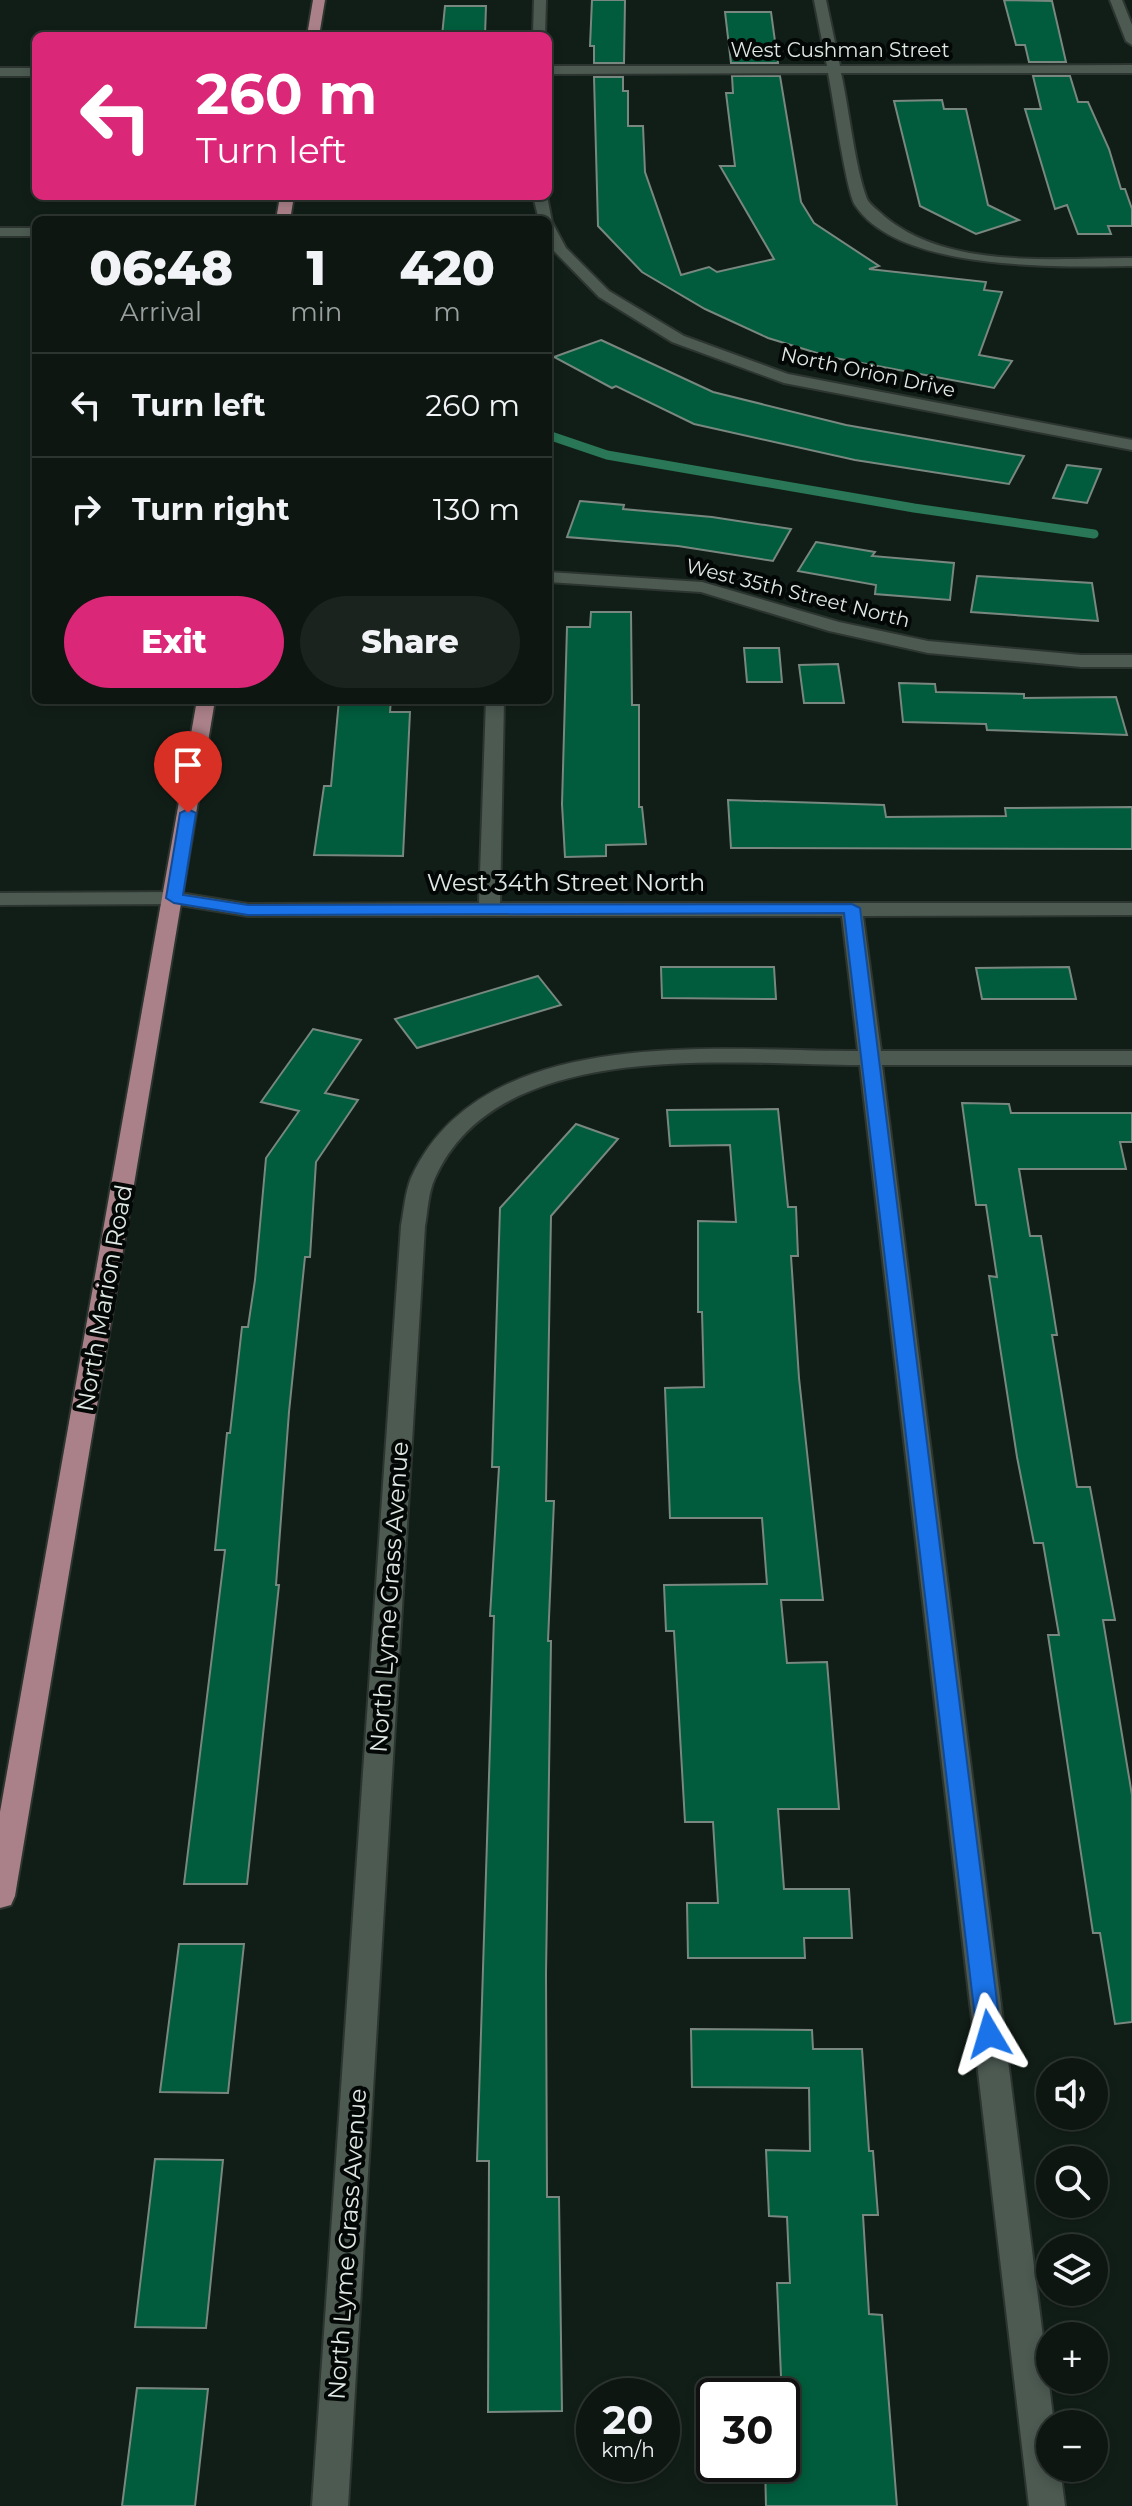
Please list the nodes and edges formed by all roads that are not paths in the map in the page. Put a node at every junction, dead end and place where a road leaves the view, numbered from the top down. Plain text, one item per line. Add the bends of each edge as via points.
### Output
1 (319, 0) edge
2 (540, 0) edge
3 (820, 0) edge
4 (1116, 0) edge
5 (314, 32) edge
6 (539, 32) edge
7 (1132, 41) edge
8 (1132, 69) edge
9 (552, 70) edge
10 (834, 70) junction
11 (0, 72) edge
12 (32, 72) edge
13 (0, 232) edge
14 (32, 232) edge
15 (552, 234) edge
16 (1132, 262) edge
17 (1132, 445) edge
18 (552, 577) edge
19 (1132, 661) edge
20 (205, 704) edge
21 (495, 704) edge
22 (174, 898) junction
23 (0, 899) edge
24 (489, 908) junction
25 (852, 908) junction
26 (1132, 909) edge
27 (870, 1058) junction
28 (1132, 1058) edge
29 (0, 1896) edge
30 (330, 2506) edge
31 (1047, 2506) edge

1 - 5 main road
2 - 6 street
3 - 10 street
4 - 7 street
8 - 10 street, West Cushman Street
9 - 10 street, West Cushman Street
10 - 16 street via 861,203 894,232 990,259
11 - 12 street
13 - 14 street
15 - 17 street, North Orion Drive via 560,250 604,294 678,339 784,378
18 - 19 street, West 35th Street North via 702,587 835,627 928,647
20 - 22 main road, North Marion Road
21 - 24 street
22 - 23 street, West 34th Street North
22 - 24 street, West 34th Street North via 248,910
22 - 29 main road, North Marion Road
24 - 25 street, West 34th Street North
25 - 26 street, West 34th Street North
25 - 27 street
27 - 28 street, North Lyme Grass Avenue
27 - 30 street, North Lyme Grass Avenue via 635,1058 539,1077 488,1103 451,1132 423,1178 413,1226
27 - 31 street

